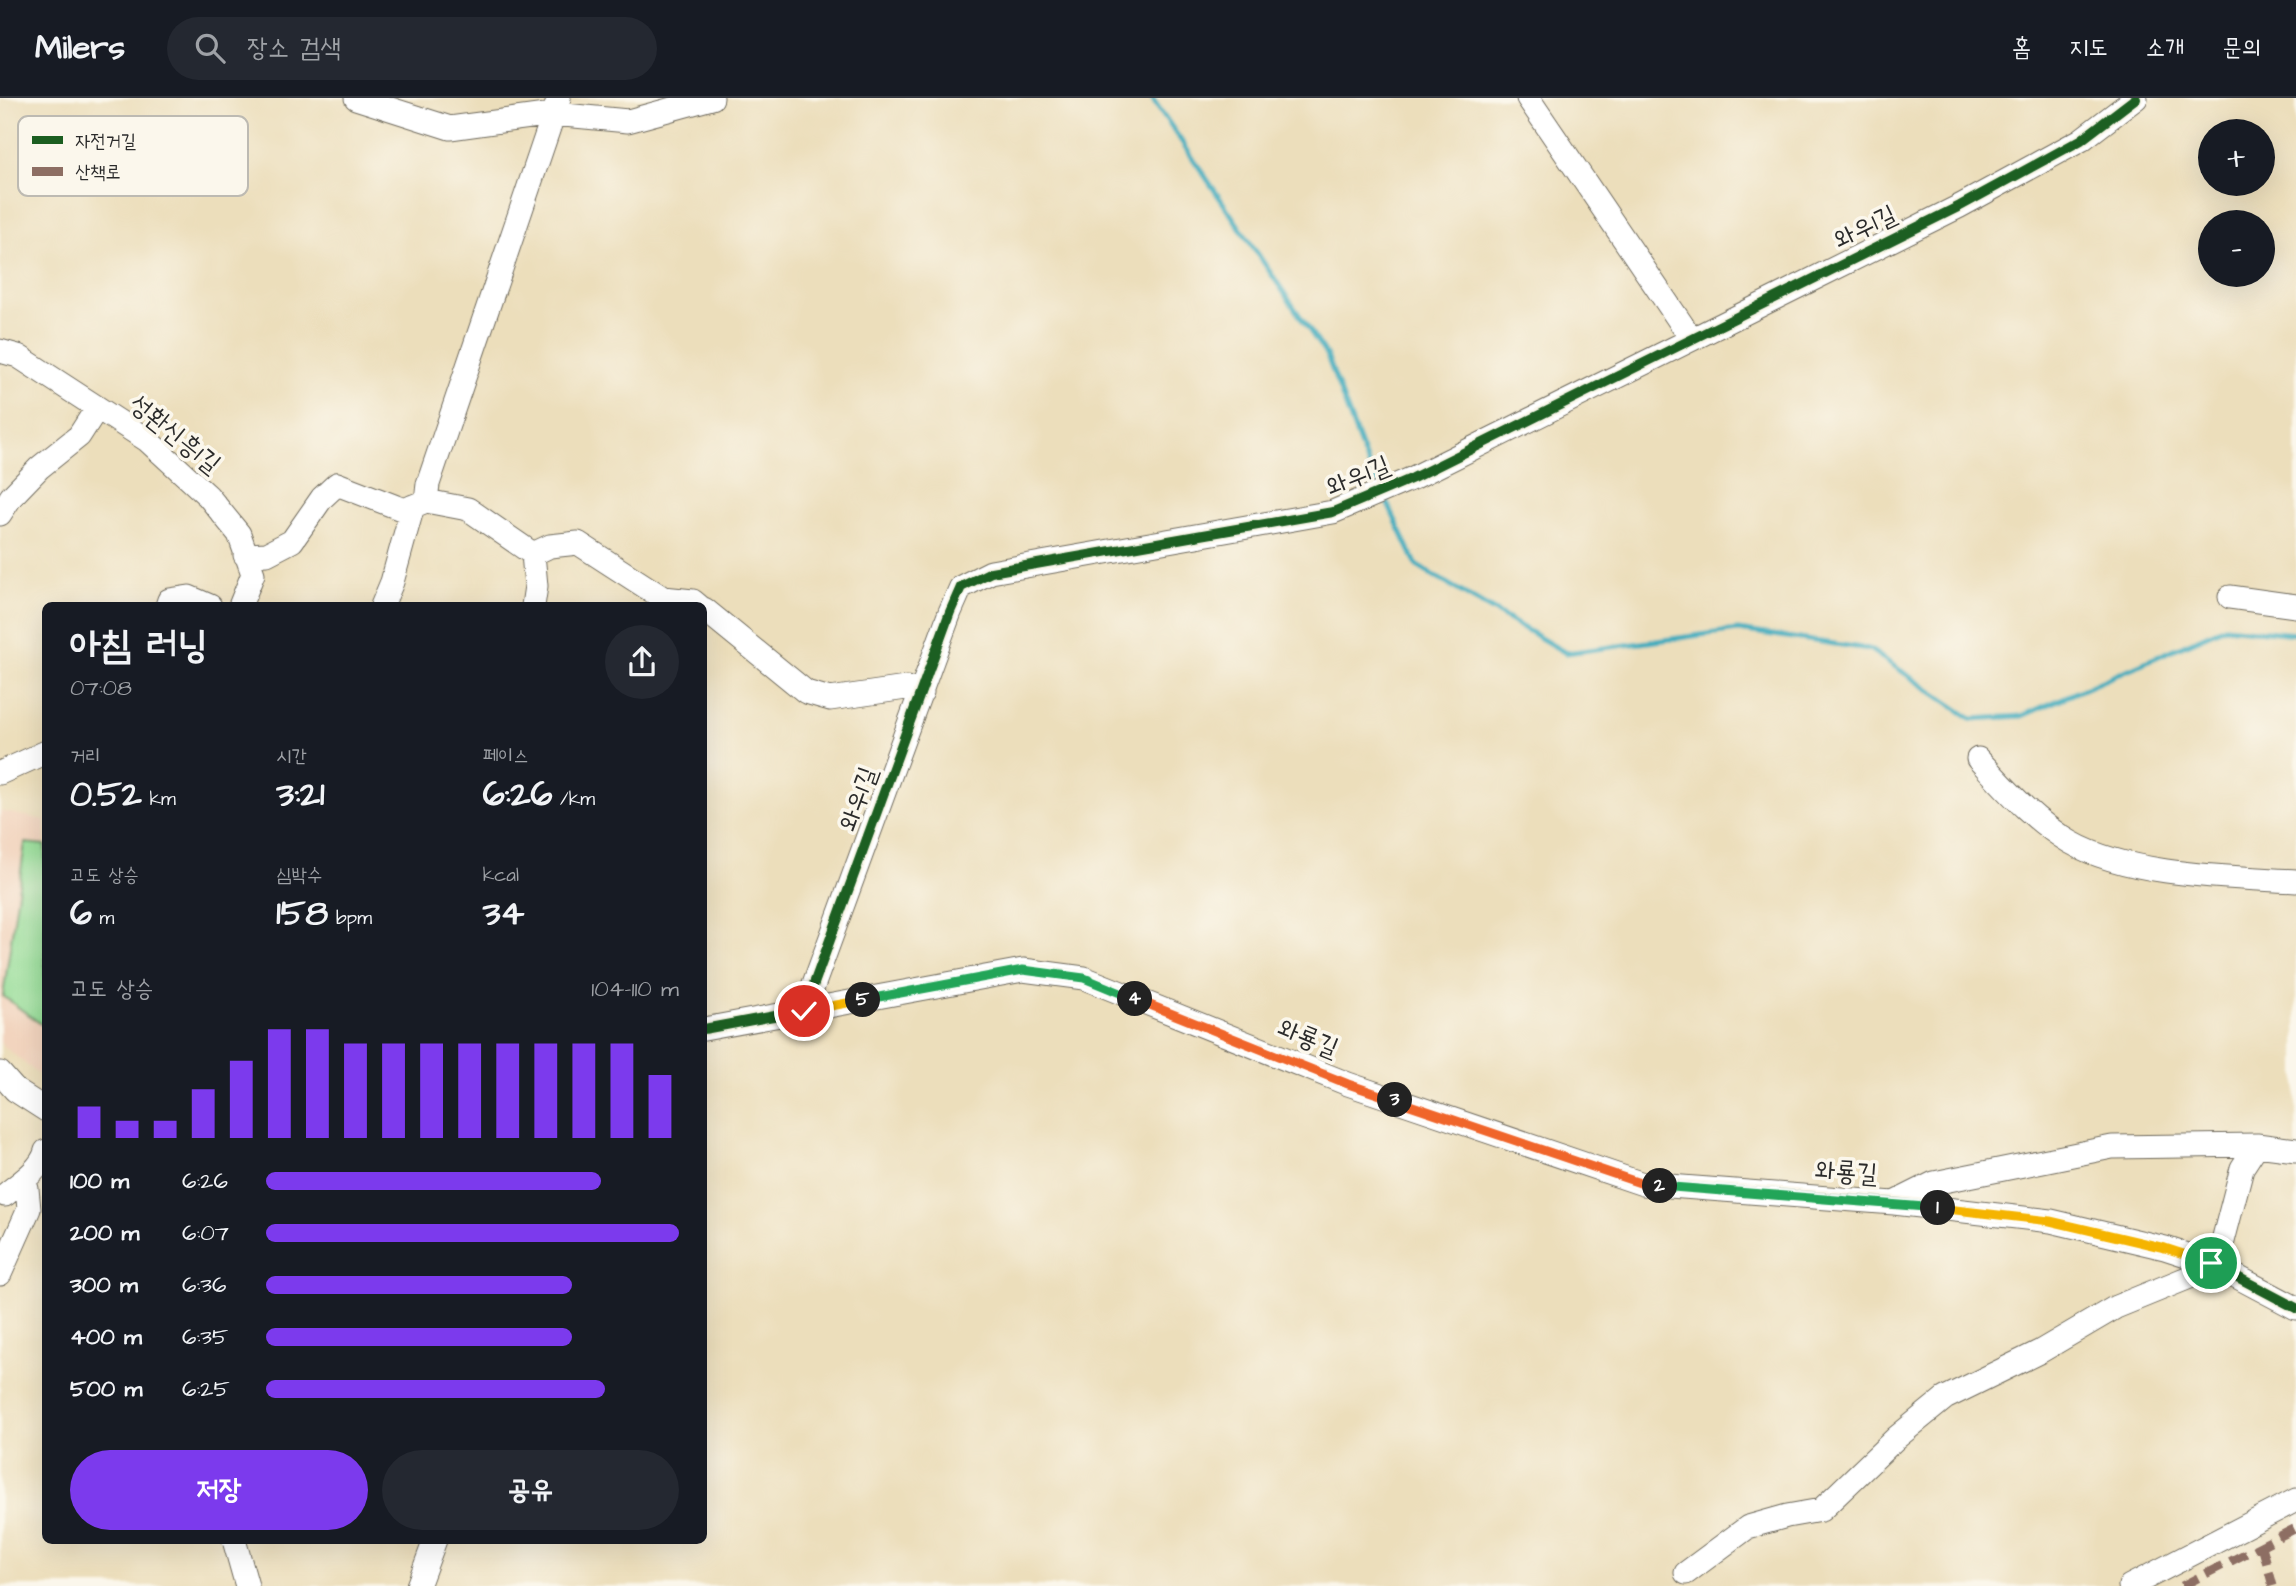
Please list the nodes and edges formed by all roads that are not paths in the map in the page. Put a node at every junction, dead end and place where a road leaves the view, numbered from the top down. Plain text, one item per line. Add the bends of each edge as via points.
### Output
1 (356, 98) edge
2 (712, 98) edge
3 (1528, 98) edge
4 (2136, 98) edge
5 (556, 106) edge
6 (1691, 338) junction
7 (0, 351) edge
8 (97, 408) junction
9 (419, 504) junction
10 (0, 514) edge
11 (245, 555) junction
12 (533, 555) junction
13 (2230, 597) dead end
14 (168, 602) edge
15 (201, 602) edge
16 (242, 602) edge
17 (384, 602) edge
18 (534, 602) edge
19 (694, 602) edge
20 (2296, 606) edge
21 (707, 611) edge
22 (922, 692) junction
23 (42, 754) edge
24 (1978, 759) dead end
25 (0, 773) edge
26 (2296, 881) edge
27 (804, 1011) junction
28 (707, 1028) edge
29 (8, 1081) edge
30 (42, 1107) edge
31 (42, 1122) edge
32 (2257, 1145) junction
33 (2296, 1150) edge
34 (42, 1159) edge
35 (19, 1191) edge
36 (1894, 1203) junction
37 (2211, 1263) junction
38 (0, 1274) edge
39 (2296, 1308) edge
40 (2296, 1500) edge
41 (235, 1544) edge
42 (434, 1544) edge
43 (1686, 1573) dead end
44 (247, 1586) edge
45 (418, 1586) edge
46 (2130, 1586) edge

1 - 5 street via 450,128
2 - 5 street via 628,121
3 - 6 street
4 - 6 street, 와우1길 via 2081,140 1972,200
5 - 9 street
6 - 22 street, 와우1길 via 1413,478 1333,512 991,572 961,587
7 - 8 street, 성환신흥1길 via 18,356
8 - 10 street via 79,436 39,468
8 - 11 street, 성환신흥1길 via 147,440 208,496 239,534
9 - 11 street via 404,510 337,484 292,541 267,554
9 - 12 street via 468,509
9 - 17 street
11 - 16 street, 성환신흥1길 via 253,574
12 - 18 street
12 - 19 street via 550,546 579,543 663,598
13 - 20 street
14 - 15 street via 189,597
21 - 22 street via 806,692 830,698 906,688
22 - 27 street, 와우1길
23 - 25 street
24 - 26 street via 2026,810 2070,842 2129,865
27 - 28 street, 와룡길
27 - 36 street, 와룡길 via 1023,970 1084,978 1348,1084 1643,1184
29 - 30 street
29 - 31 street
32 - 33 street, 와룡길
32 - 36 street, 와룡길 via 2112,1147 1934,1183
32 - 37 street via 2242,1168 2223,1241
34 - 35 street
35 - 38 street via 29,1209
36 - 37 street, 와룡길 via 2050,1221
37 - 39 street, 와룡길
37 - 43 street via 2197,1274 2116,1307 2040,1352 1945,1398 1821,1510 1748,1527
40 - 46 street
41 - 44 street
42 - 45 street

